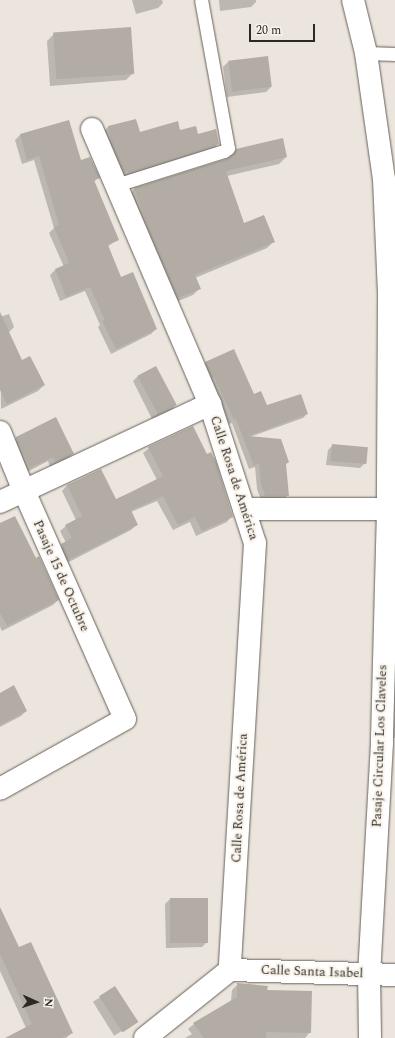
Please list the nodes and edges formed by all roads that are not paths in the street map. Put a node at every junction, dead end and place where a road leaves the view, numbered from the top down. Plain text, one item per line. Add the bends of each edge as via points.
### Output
1 (201, 0) edge
2 (353, 0) edge
3 (366, 53) junction
4 (395, 54) edge
5 (92, 129) dead end
6 (116, 184) junction
7 (392, 294) edge
8 (210, 404) junction
9 (0, 432) edge
10 (24, 491) junction
11 (0, 502) edge
12 (244, 509) junction
13 (391, 509) edge
14 (388, 744) edge
15 (0, 789) edge
16 (230, 970) junction
17 (370, 974) junction
18 (395, 975) edge
19 (145, 1038) edge
20 (370, 1038) edge

1 - 6 lane via 228,148
2 - 3 street, Pasaje Circular Los Claveles
3 - 4 lane
3 - 7 street, Pasaje Circular Los Claveles via 384,179
5 - 6 street, Calle Rosa de América
6 - 8 street, Calle Rosa de América
7 - 13 street, Pasaje Circular Los Claveles
8 - 10 street
8 - 12 street, Calle Rosa de América
9 - 10 street, Pasaje 15 de Octubre
10 - 11 street
10 - 15 street, Pasaje 15 de Octubre via 125,719
12 - 13 street
12 - 16 street, Calle Rosa de América via 255,543
13 - 14 street, Pasaje Circular Los Claveles
14 - 17 street, Pasaje Circular Los Claveles
16 - 17 street, Calle Santa Isabel
16 - 19 street
17 - 18 street, Calle Santa Isabel
17 - 20 street, Pasaje Circular Los Claveles

